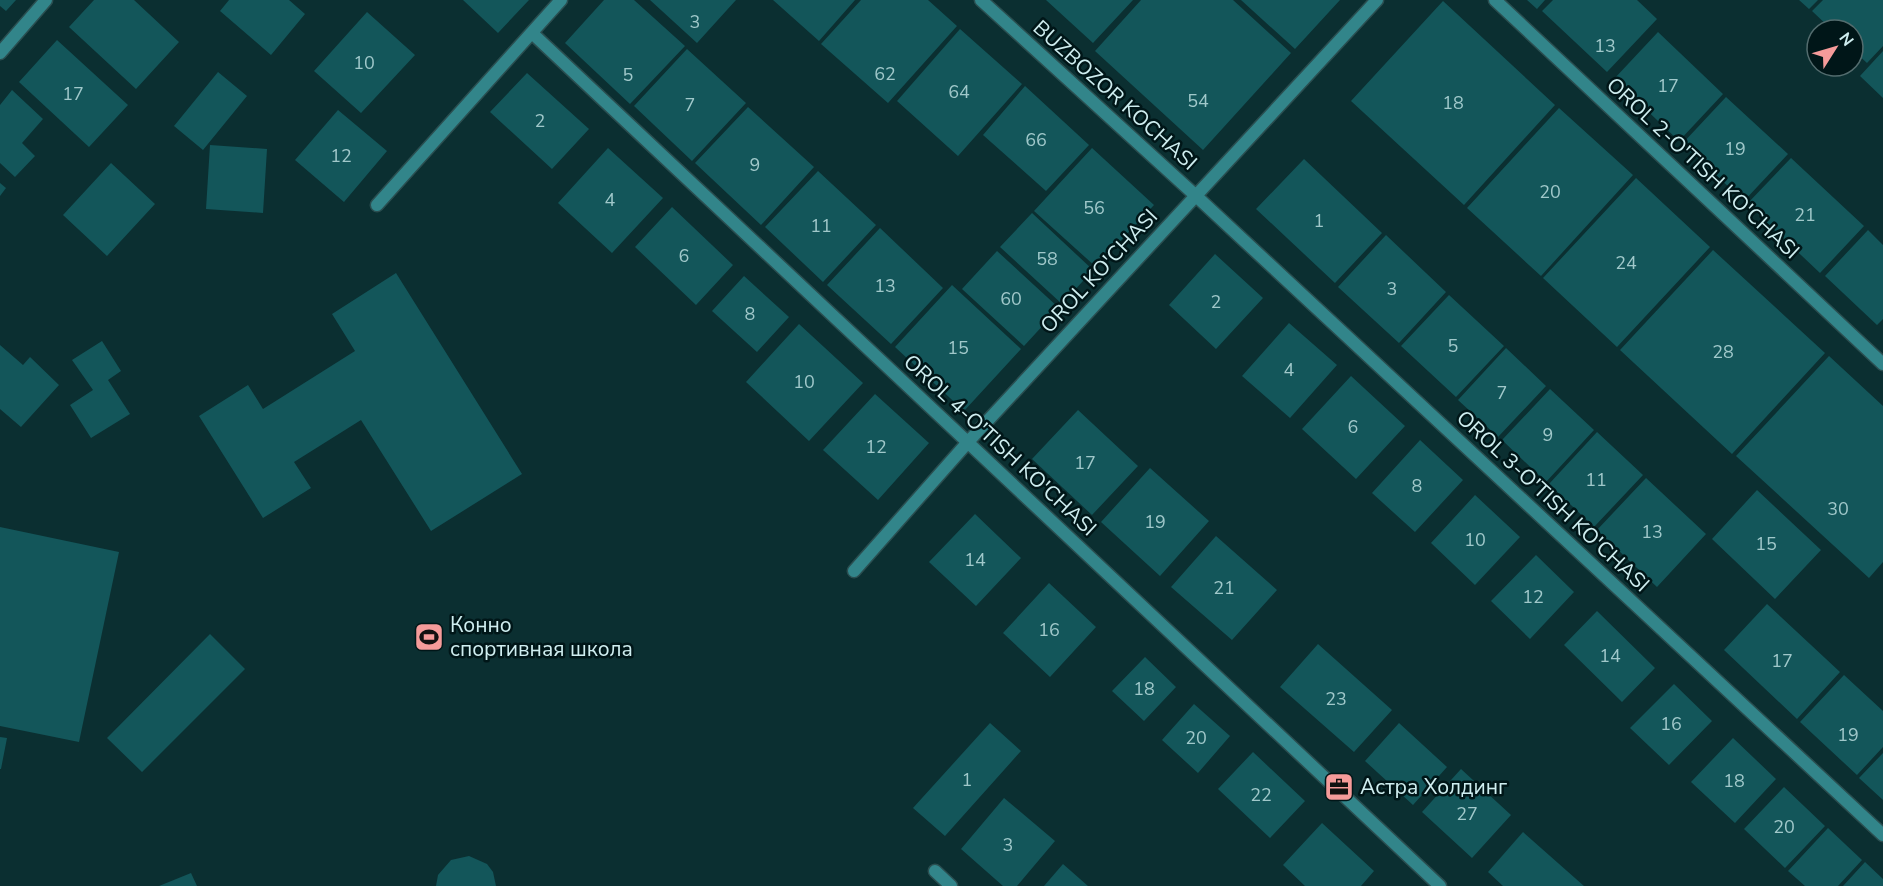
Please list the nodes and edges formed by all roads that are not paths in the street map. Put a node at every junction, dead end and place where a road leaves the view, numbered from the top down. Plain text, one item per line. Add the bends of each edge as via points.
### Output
1 (46, 0) edge
2 (561, 0) edge
3 (981, 0) edge
4 (1377, 0) edge
5 (1495, 0) edge
6 (532, 33) junction
7 (0, 53) edge
8 (1196, 195) junction
9 (377, 205) dead end
10 (1883, 364) edge
11 (968, 442) junction
12 (854, 571) dead end
13 (1883, 835) edge
14 (934, 871) dead end
15 (951, 886) edge
16 (1440, 886) edge

1 - 7 street
2 - 6 street
3 - 8 street, BUZBOZOR KOCHASI
4 - 8 street, OROL KO'CHASI
5 - 10 street, OROL 2-O'TISH KO'CHASI
6 - 9 street
6 - 11 street, OROL 4-O'TISH KO'CHASI
8 - 11 street, OROL KO'CHASI
8 - 13 street, OROL 3-O'TISH KO'CHASI
11 - 12 street, OROL KO'CHASI
11 - 16 street, OROL 4-O'TISH KO'CHASI
14 - 15 street

